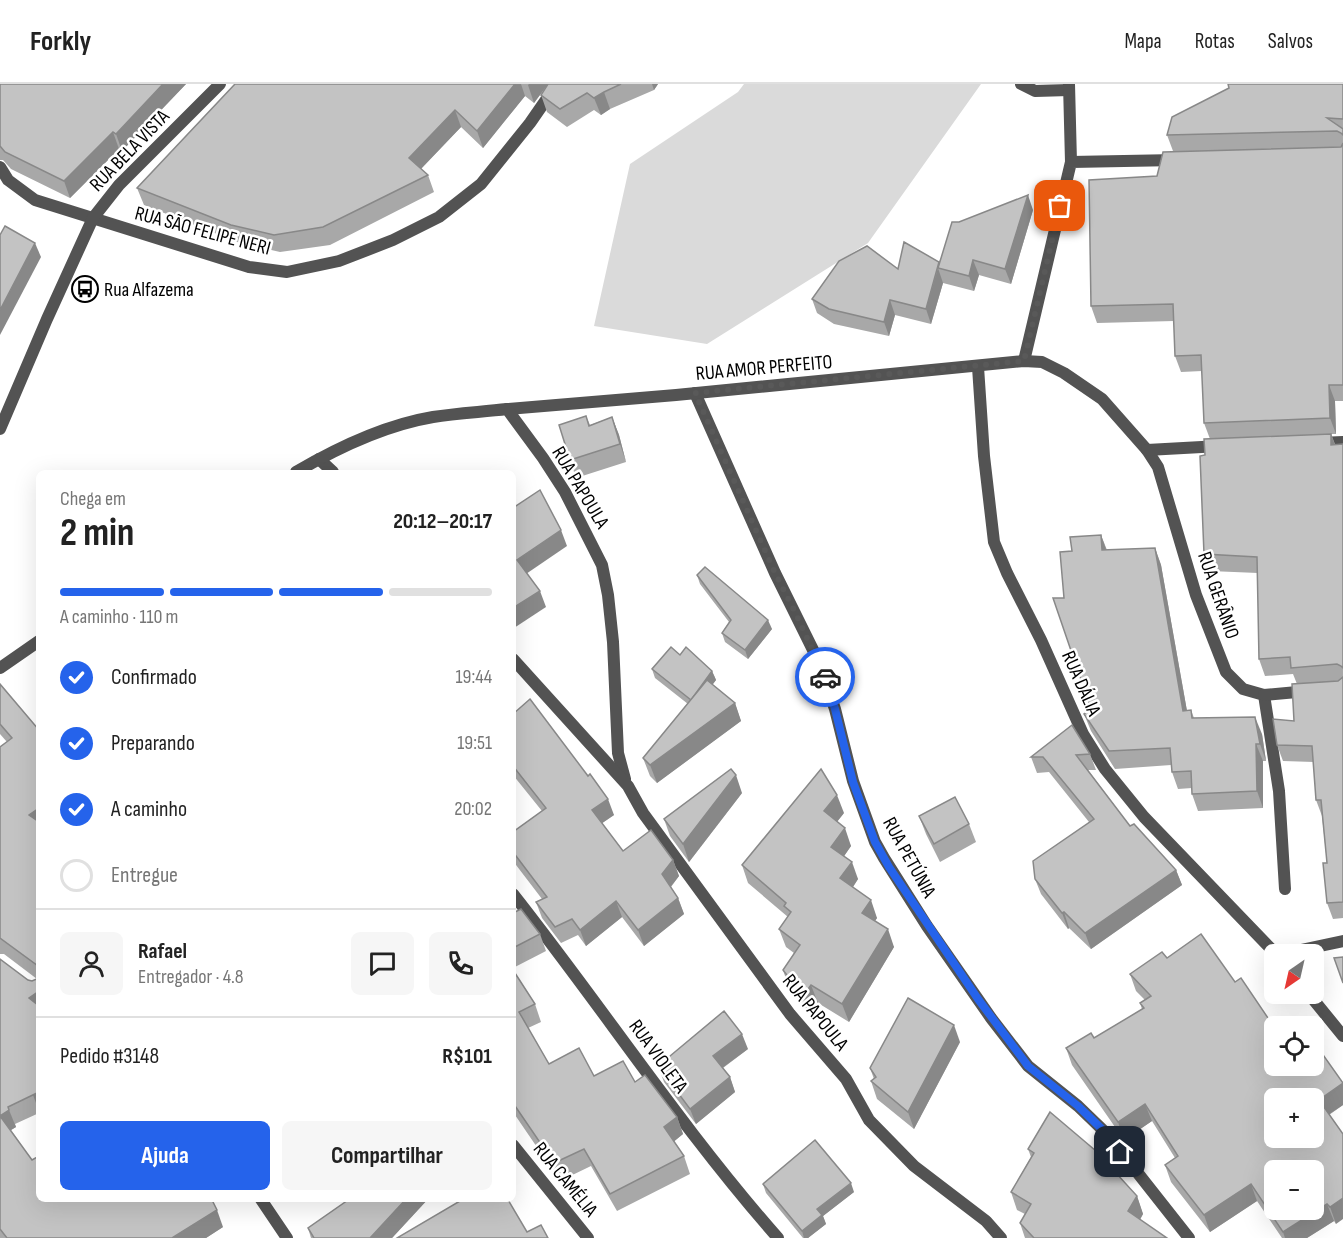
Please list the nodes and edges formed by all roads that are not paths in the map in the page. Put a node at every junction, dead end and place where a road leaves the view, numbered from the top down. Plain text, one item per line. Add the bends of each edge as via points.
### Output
1 (220, 84) edge
2 (557, 84) edge
3 (1021, 84) edge
4 (1069, 87) edge
5 (1189, 159) edge
6 (1071, 162) junction
7 (0, 167) edge
8 (93, 218) junction
9 (1024, 361) junction
10 (978, 367) junction
11 (695, 393) junction
12 (507, 409) junction
13 (0, 429) edge
14 (1343, 442) edge
15 (1308, 443) edge
16 (1228, 446) edge
17 (1147, 450) junction
18 (319, 459) junction
19 (300, 470) edge
20 (331, 470) edge
21 (36, 648) edge
22 (516, 662) edge
23 (0, 668) edge
24 (1323, 690) edge
25 (1264, 695) junction
26 (628, 786) junction
27 (1285, 889) dead end
28 (516, 898) edge
29 (1343, 941) edge
30 (1266, 944) edge
31 (1324, 945) edge
32 (1317, 1004) edge
33 (1343, 1036) edge
34 (516, 1149) edge
35 (263, 1202) edge
36 (287, 1238) edge
37 (588, 1238) edge
38 (778, 1238) edge
39 (1001, 1238) edge
40 (1189, 1238) edge

1 - 8 street, RUA BELA VISTA via 119,185
2 - 8 street, RUA SÃO FELIPE NERI via 481,184 439,217 339,261 287,272 249,267
3 - 4 street via 1035,92
4 - 6 street
5 - 6 street
6 - 9 street
7 - 8 street, RUA SÃO FELIPE NERI via 8,180 35,200
8 - 13 street
9 - 10 street, RUA AMOR PERFEITO
9 - 17 street, RUA GERÂNIO via 1042,362 1102,399
10 - 11 street, RUA AMOR PERFEITO
10 - 30 street, RUA DÁLIA via 994,542 1083,734 1144,817
11 - 12 street, RUA AMOR PERFEITO
11 - 40 street, RUA PETÚNIA via 818,660 853,782 884,858 927,926 1028,1066 1107,1134
12 - 18 street via 419,420
12 - 26 street, RUA PAPOULA via 565,492 602,565 613,642 618,753
14 - 15 street
16 - 17 street
17 - 25 street, RUA GERÂNIO via 1158,467 1196,595 1226,672 1243,689
18 - 19 street
18 - 20 street
21 - 23 street
22 - 26 street, RUA PAPOULA
24 - 25 street
25 - 27 street via 1279,791
26 - 39 street, RUA PAPOULA via 643,813 790,1014 846,1079 868,1120 914,1166 986,1221
28 - 38 street, RUA VIOLETA via 686,1126
29 - 31 street
32 - 33 street
34 - 37 street, RUA CAMÉLIA
35 - 36 street

